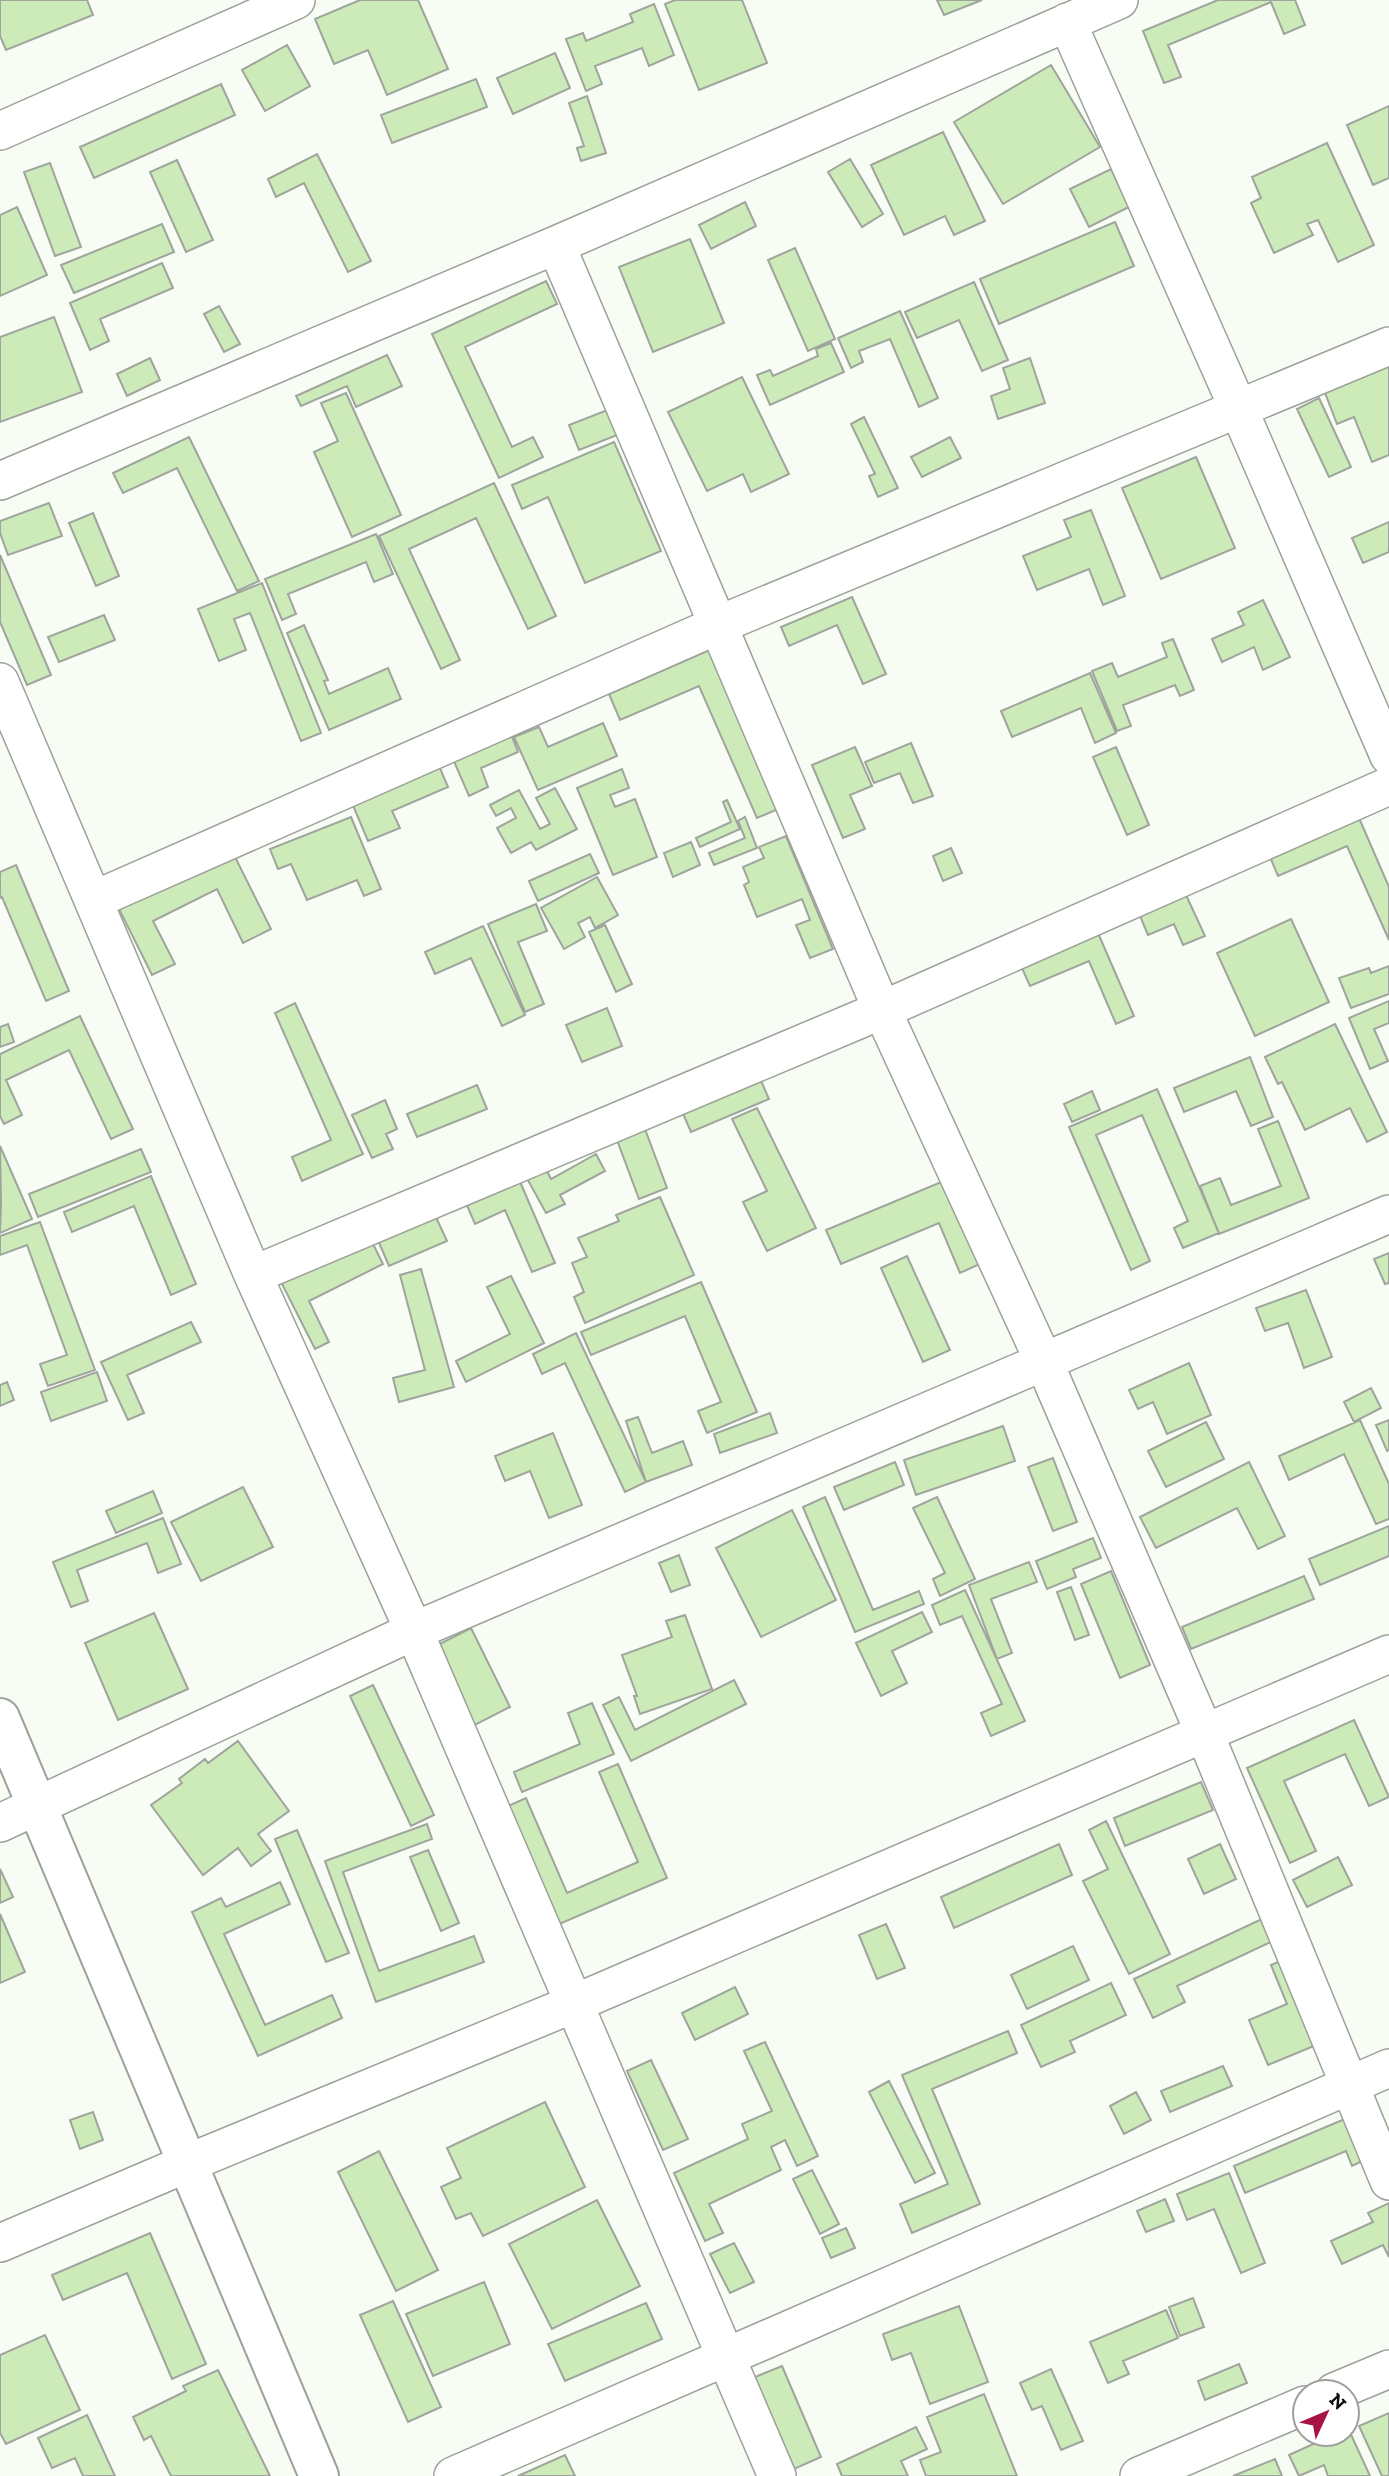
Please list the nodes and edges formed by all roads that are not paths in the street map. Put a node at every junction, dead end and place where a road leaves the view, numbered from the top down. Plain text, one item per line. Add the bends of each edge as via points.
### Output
1 (296, 0) edge
2 (1119, 0) edge
3 (1067, 22) junction
4 (0, 131) edge
5 (556, 244) junction
6 (1389, 346) edge
7 (1239, 410) junction
8 (0, 481) edge
9 (718, 625) junction
10 (0, 682) edge
11 (1389, 756) edge
12 (1389, 786) edge
13 (94, 900) junction
14 (883, 1010) junction
15 (1389, 1214) edge
16 (253, 1275) junction
17 (1044, 1362) junction
18 (414, 1631) junction
19 (1389, 1654) edge
20 (0, 1718) edge
21 (1205, 1732) junction
22 (38, 1806) junction
23 (0, 1823) edge
24 (573, 2004) junction
25 (1389, 2068) edge
26 (1350, 2085) junction
27 (188, 2163) junction
28 (1389, 2181) edge
29 (0, 2243) edge
30 (726, 2357) junction
31 (1389, 2369) edge
32 (1361, 2381) edge
33 (1291, 2411) edge
34 (319, 2476) edge
35 (453, 2476) edge
36 (777, 2476) edge
37 (1139, 2476) edge

1 - 4 street
2 - 3 street
3 - 5 street
3 - 7 street
5 - 8 street
5 - 9 street
6 - 7 street
7 - 9 street
7 - 11 street
9 - 13 street
9 - 14 street
10 - 13 street
12 - 14 street
13 - 16 street
14 - 16 street
14 - 17 street
15 - 17 street
16 - 18 street
17 - 18 street
17 - 21 street
18 - 22 street
18 - 24 street
19 - 21 street
20 - 22 main road
21 - 24 street
21 - 26 street
22 - 23 street
22 - 27 main road
24 - 27 street
24 - 30 street
25 - 26 street
26 - 28 street
26 - 30 street
27 - 29 street
27 - 34 main road
30 - 35 street
30 - 36 street
31 - 32 street
33 - 37 street

